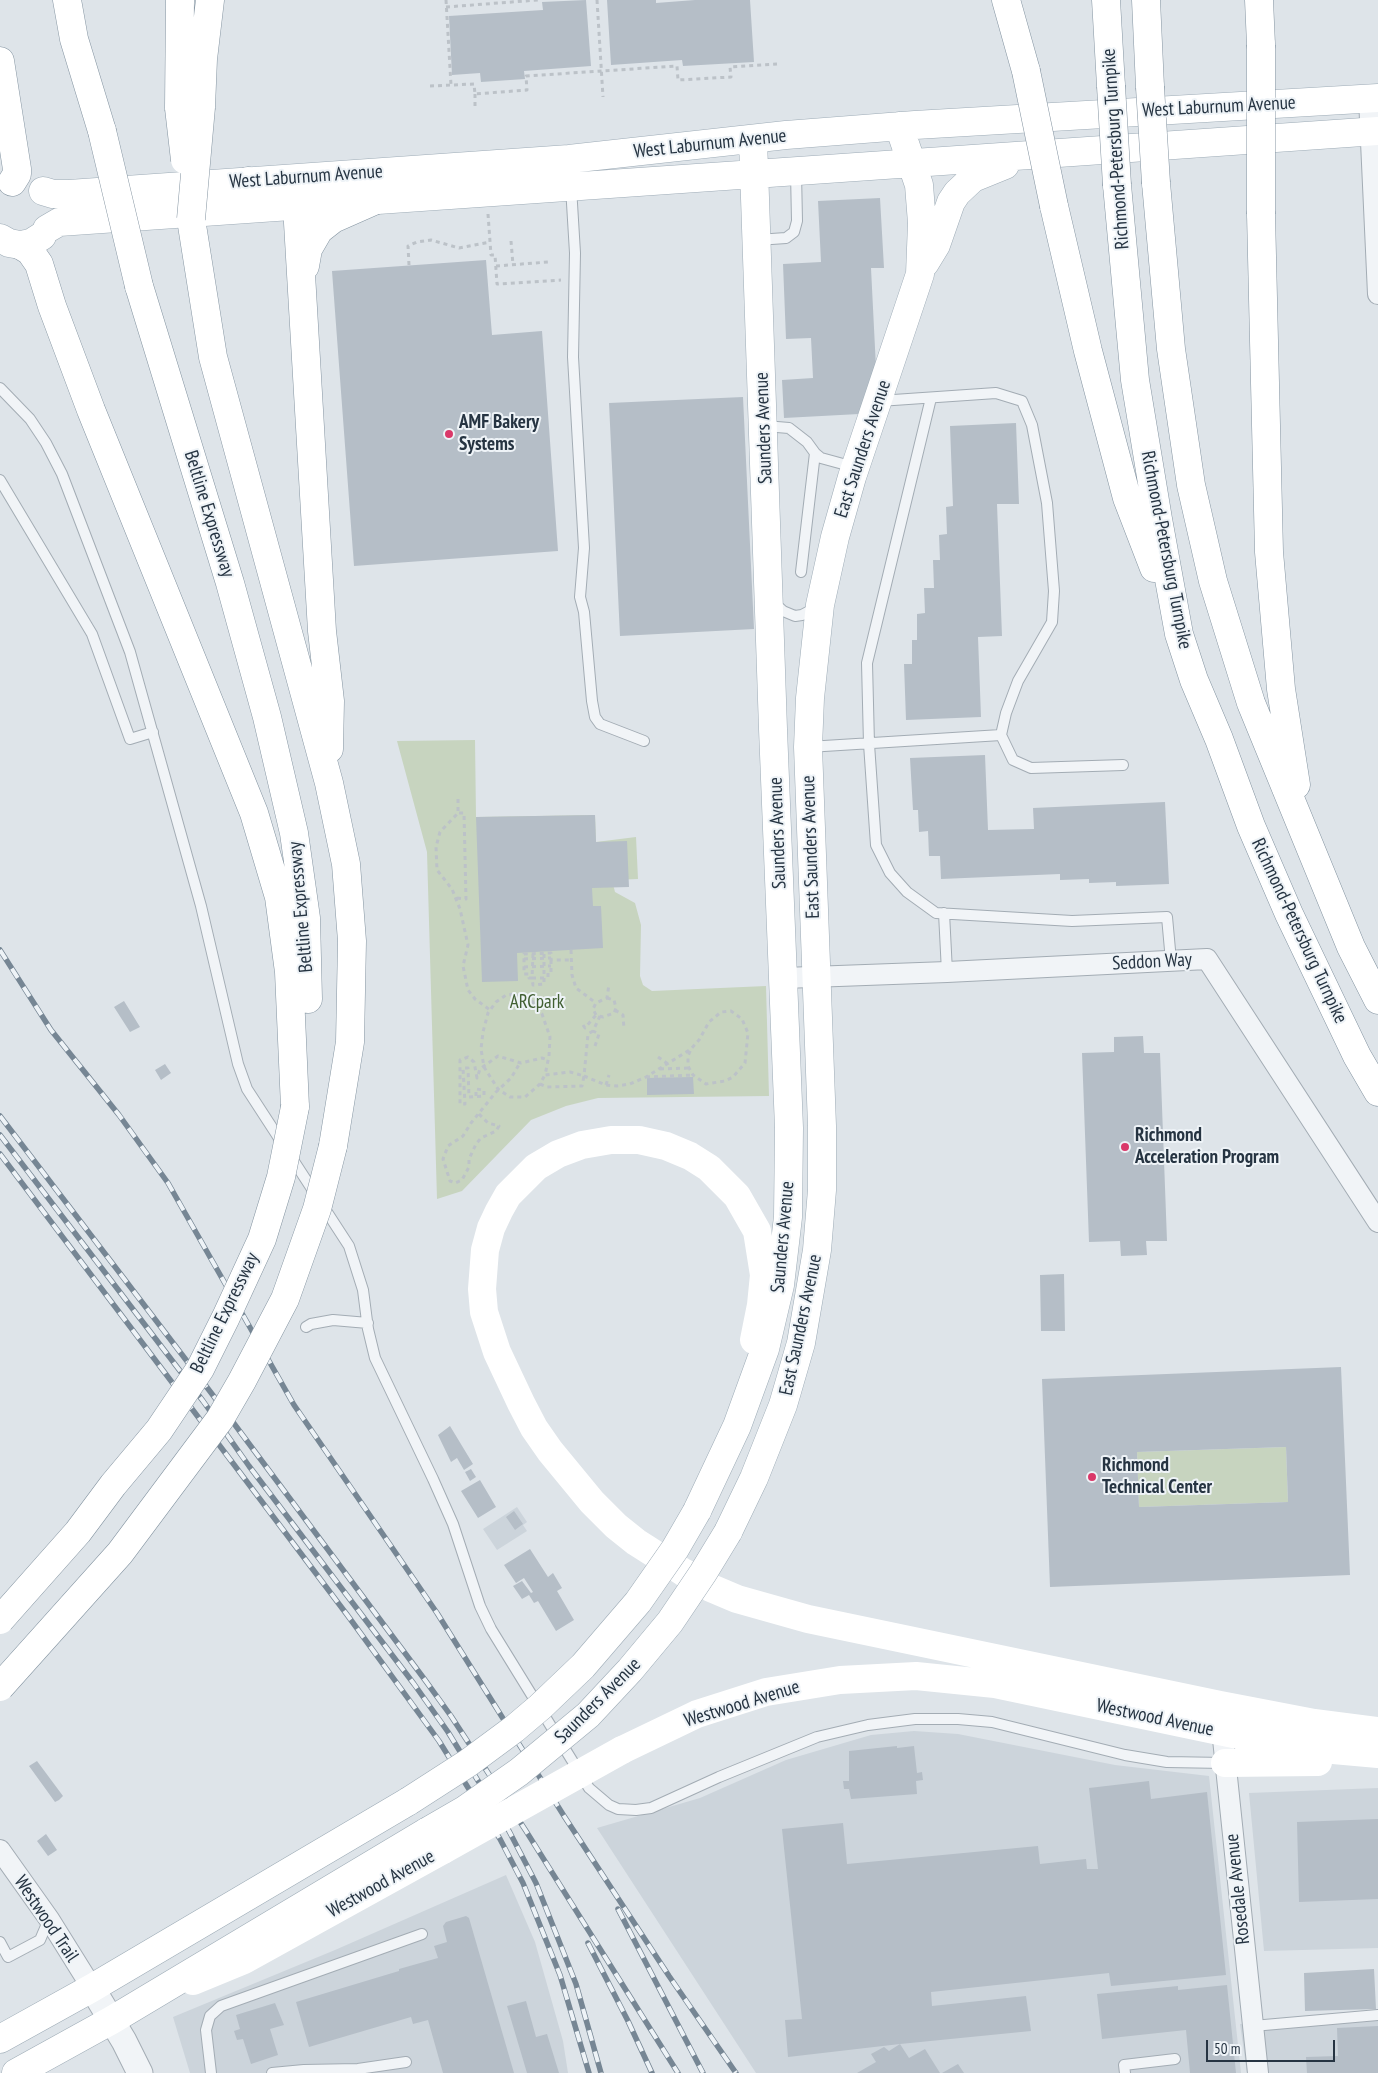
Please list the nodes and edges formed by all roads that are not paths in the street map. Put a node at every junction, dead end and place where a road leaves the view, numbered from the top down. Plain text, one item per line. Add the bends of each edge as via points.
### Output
1 (67, 0) edge
2 (87, 0) edge
3 (180, 0) edge
4 (210, 0) edge
5 (1006, 0) edge
6 (1106, 0) edge
7 (1146, 0) edge
8 (1259, 0) edge
9 (0, 61) edge
10 (1373, 98) edge
11 (190, 107) junction
12 (899, 126) junction
13 (1374, 131) edge
14 (102, 132) junction
15 (753, 139) junction
16 (1032, 155) junction
17 (913, 164) junction
18 (796, 172) junction
19 (570, 173) junction
20 (754, 175) junction
21 (248, 181) junction
22 (432, 182) junction
23 (6, 185) edge
24 (43, 191) junction
25 (376, 200) junction
26 (297, 206) junction
27 (47, 229) junction
28 (757, 240) junction
29 (10, 242) edge
30 (920, 274) junction
31 (1378, 276) edge
32 (302, 288) junction
33 (1378, 294) edge
34 (0, 388) edge
35 (931, 398) junction
36 (878, 401) junction
37 (764, 426) junction
38 (815, 453) junction
39 (856, 467) junction
40 (0, 480) edge
41 (801, 572) dead end
42 (770, 600) junction
43 (820, 604) junction
44 (1179, 634) junction
45 (153, 732) junction
46 (1001, 735) junction
47 (644, 740) dead end
48 (869, 744) junction
49 (808, 747) junction
50 (1123, 764) dead end
51 (329, 783) junction
52 (1304, 834) junction
53 (944, 913) junction
54 (1171, 961) junction
55 (948, 972) junction
56 (816, 977) junction
57 (784, 978) junction
58 (1378, 1000) edge
59 (1378, 1092) edge
60 (295, 1107) junction
61 (1378, 1222) edge
62 (368, 1323) junction
63 (306, 1327) dead end
64 (737, 1426) junction
65 (728, 1532) joint
66 (0, 1620) edge
67 (0, 1687) edge
68 (1221, 1718) junction
69 (1378, 1731) edge
70 (1378, 1754) edge
71 (1378, 1759) edge
72 (1225, 1764) junction
73 (436, 1841) junction
74 (0, 1850) edge
75 (49, 1919) junction
76 (422, 1934) dead end
77 (0, 1942) edge
78 (92, 1988) junction
79 (1378, 2015) edge
80 (112, 2020) junction
81 (1253, 2026) junction
82 (0, 2039) edge
83 (1175, 2059) dead end
84 (406, 2062) dead end
85 (310, 2072) edge
86 (16, 2073) edge
87 (140, 2073) edge
88 (211, 2073) edge
89 (272, 2073) edge
90 (1125, 2073) edge
91 (1258, 2073) edge

1 - 14 main road via 74,39
2 - 14 main road
3 - 11 main road
4 - 11 main road via 203,59
5 - 44 main road, bridge via 1026,71 1088,351 1127,498
6 - 44 main road, Richmond-Petersburg Turnpike, bridge via 1117,185 1135,380
7 - 52 main road, Richmond-Petersburg Turnpike, bridge via 1156,183 1171,348 1193,495 1213,581 1251,703
8 - 52 main road, bridge via 1269,552 1281,689
9 - 23 main road via 17,169 17,174
10 - 12 main road, West Laburnum Avenue
10 - 13 street
11 - 51 main road, bridge via 191,219 213,357
12 - 15 main road, West Laburnum Avenue
12 - 17 main road, East Saunders Avenue
13 - 16 main road, West Laburnum Avenue
13 - 31 street
14 - 60 main road, Beltline Expressway, bridge via 139,286 230,583 294,832 306,918 308,1010 303,1070
15 - 19 main road, West Laburnum Avenue
15 - 20 main road, Saunders Avenue
16 - 17 main road, West Laburnum Avenue
16 - 30 main road via 982,172 957,193 936,245
17 - 18 main road, West Laburnum Avenue
17 - 30 main road, East Saunders Avenue via 920,185
18 - 20 main road, West Laburnum Avenue
18 - 28 lane via 797,221 794,232 786,238
19 - 20 main road, West Laburnum Avenue
19 - 22 main road, West Laburnum Avenue
19 - 47 lane via 575,253 573,357 584,548 580,597 592,700 595,717 600,724
20 - 28 main road, Saunders Avenue
21 - 22 main road, West Laburnum Avenue
21 - 24 main road, West Laburnum Avenue via 69,194
21 - 26 main road via 282,192
22 - 25 main road, West Laburnum Avenue
23 - 24 main road, West Laburnum Avenue via 23,181
24 - 27 main road via 51,209
25 - 26 main road, West Laburnum Avenue
25 - 32 main road via 333,219 319,230 308,249
26 - 27 main road, West Laburnum Avenue via 59,222
26 - 32 main road
27 - 29 main road, West Laburnum Avenue via 30,243
28 - 37 main road, Saunders Avenue
29 - 60 main road via 30,251 39,264 91,410 254,813 279,897 289,972
30 - 36 main road, East Saunders Avenue
31 - 33 street
32 - 51 main road via 320,604 330,701
34 - 45 lane via 30,419 62,474 130,652
35 - 36 lane
35 - 46 lane via 996,393 1022,401 1032,425 1047,503 1054,591 1052,622 1018,681
35 - 48 lane via 867,663
36 - 39 main road, East Saunders Avenue
37 - 38 lane via 789,428
37 - 42 main road, Saunders Avenue
38 - 39 lane via 821,458
38 - 41 lane
39 - 43 main road, East Saunders Avenue via 835,537
40 - 45 lane via 92,634 130,739
42 - 43 lane via 795,616
42 - 57 main road, Saunders Avenue
43 - 49 main road, East Saunders Avenue
44 - 59 main road, Richmond-Petersburg Turnpike via 1251,826 1289,914 1357,1056
45 - 62 lane via 208,934 242,1077 253,1100 349,1246 363,1290
46 - 48 lane
46 - 50 lane via 1012,760 1031,768
48 - 49 lane
48 - 53 lane via 876,845 890,873 907,892 936,913
49 - 56 main road, East Saunders Avenue
51 - 67 main road, bridge via 346,864 352,941 350,1042 333,1146 317,1209 285,1299 220,1419 120,1552
52 - 58 main road, Richmond-Petersburg Turnpike via 1351,947
53 - 54 lane via 1072,921 1167,916
53 - 55 lane
54 - 55 street, Seddon Way
54 - 61 street, Seddon Way via 1207,959
55 - 56 street, Seddon Way
56 - 57 street, Seddon Way
56 - 65 main road, East Saunders Avenue via 822,1190 813,1283 784,1405
57 - 64 main road, Saunders Avenue via 788,1217 773,1320
60 - 66 main road, Beltline Expressway, bridge via 281,1177 262,1239 200,1369 159,1430 78,1532
62 - 63 lane via 333,1320
62 - 72 lane via 375,1358 449,1515 490,1629 589,1788 609,1805 627,1810 651,1808 817,1737 868,1725 915,1719 992,1722 1125,1755 1167,1762
64 - 68 main road, Westwood Avenue via 761,1306 764,1275 757,1231 736,1196 709,1168 690,1156 639,1140 582,1144 536,1167 508,1195 491,1228 482,1271 484,1312 507,1377 534,1428 568,1475 629,1536 711,1588 765,1608
64 - 78 main road, Saunders Avenue, bridge via 696,1511 638,1602 583,1666 540,1707 468,1763 409,1801
65 - 73 main road, Saunders Avenue, bridge via 670,1622 588,1715 519,1772 466,1809
68 - 69 main road, Westwood Avenue via 1314,1723
68 - 70 main road, Westwood Avenue via 1311,1748
68 - 72 street, Rosedale Avenue
68 - 73 main road, Westwood Avenue, bridge via 995,1684 916,1676 803,1684 697,1714
71 - 72 main road
72 - 81 street, Rosedale Avenue
73 - 80 main road, Westwood Avenue
74 - 75 street, Westwood Trail
75 - 77 lane via 40,1940 8,1957
75 - 78 street, Westwood Trail
76 - 88 lane via 221,2006 210,2016 206,2030
78 - 80 street
78 - 82 main road
79 - 81 lane
80 - 86 main road, Westwood Avenue
80 - 87 street
81 - 91 street, Rosedale Avenue
83 - 90 lane via 1124,2065
84 - 85 lane
85 - 89 lane

